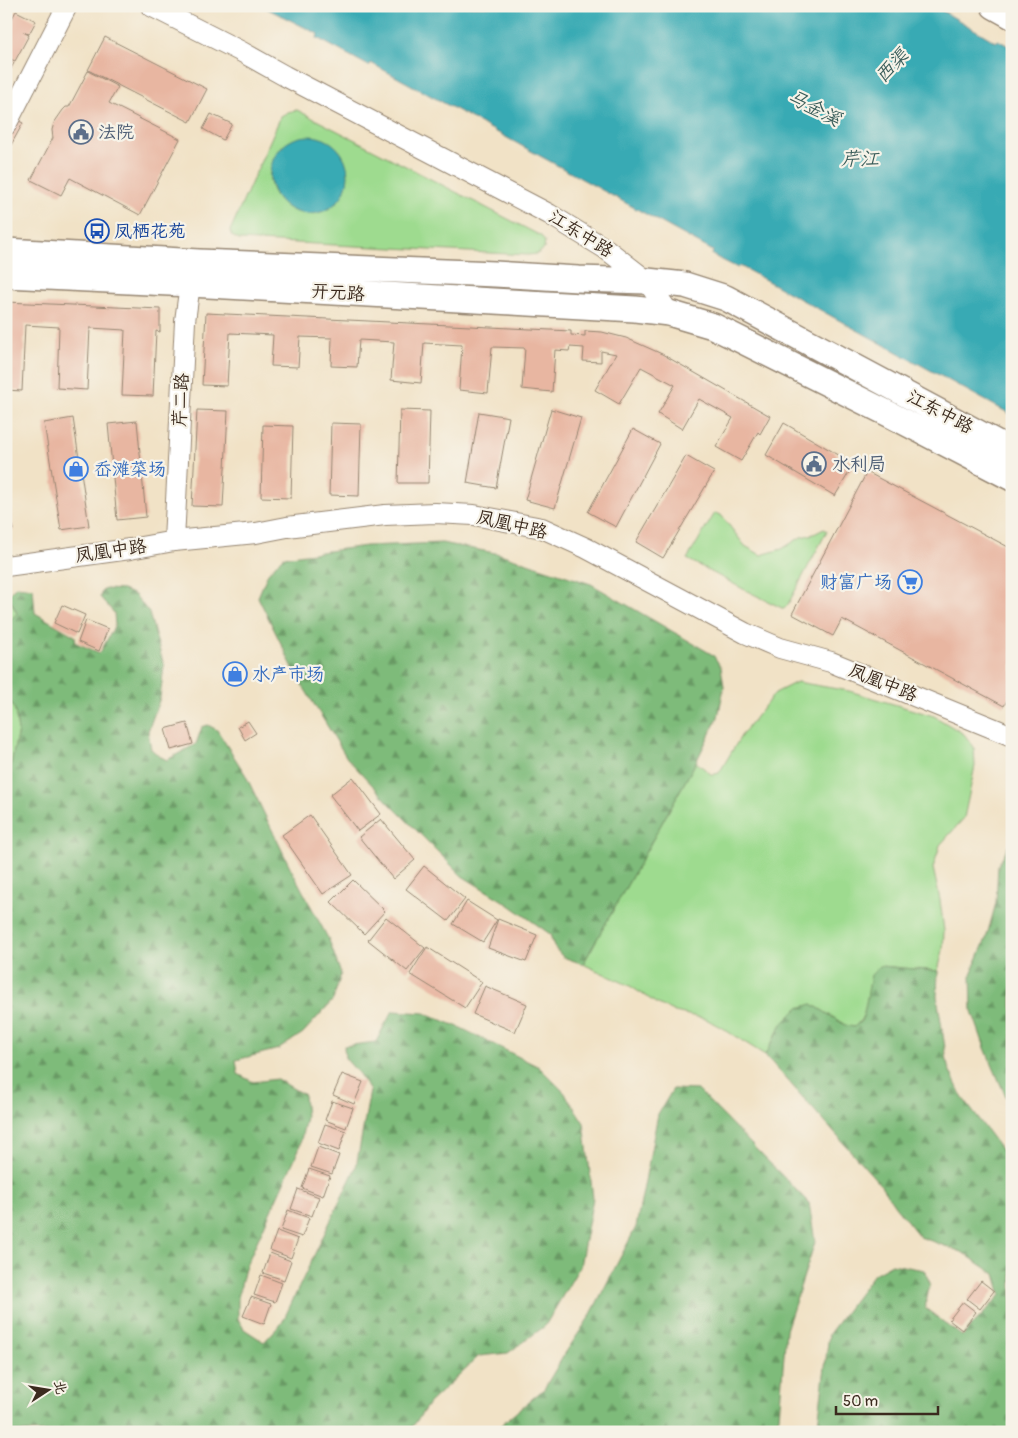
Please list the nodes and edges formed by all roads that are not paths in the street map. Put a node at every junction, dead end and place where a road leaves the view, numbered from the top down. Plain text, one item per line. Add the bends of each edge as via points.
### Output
1 (67, 6) edge
2 (151, 6) edge
3 (994, 6) edge
4 (1012, 16) edge
5 (6, 124) edge
6 (6, 251) edge
7 (195, 273) junction
8 (6, 275) edge
9 (647, 281) junction
10 (669, 313) junction
11 (1012, 451) edge
12 (1012, 478) edge
13 (174, 541) junction
14 (6, 566) edge
15 (1011, 733) edge

1 - 5 street
2 - 9 street, 江东中路 via 549,214 606,249
3 - 4 main road
6 - 7 main road, 开元路
7 - 8 main road, 开元路
7 - 9 main road, 开元路 via 495,274
7 - 10 main road, 开元路
7 - 13 street, 芹二路 via 185,331
9 - 10 street
9 - 11 main road, 江东中路 via 685,285 726,298
10 - 12 main road, 江东中路 via 713,326
13 - 14 street, 凤凰中路
13 - 15 street, 凤凰中路 via 256,534 286,536 382,523 429,521 494,526 532,535 617,564 754,637 831,662

